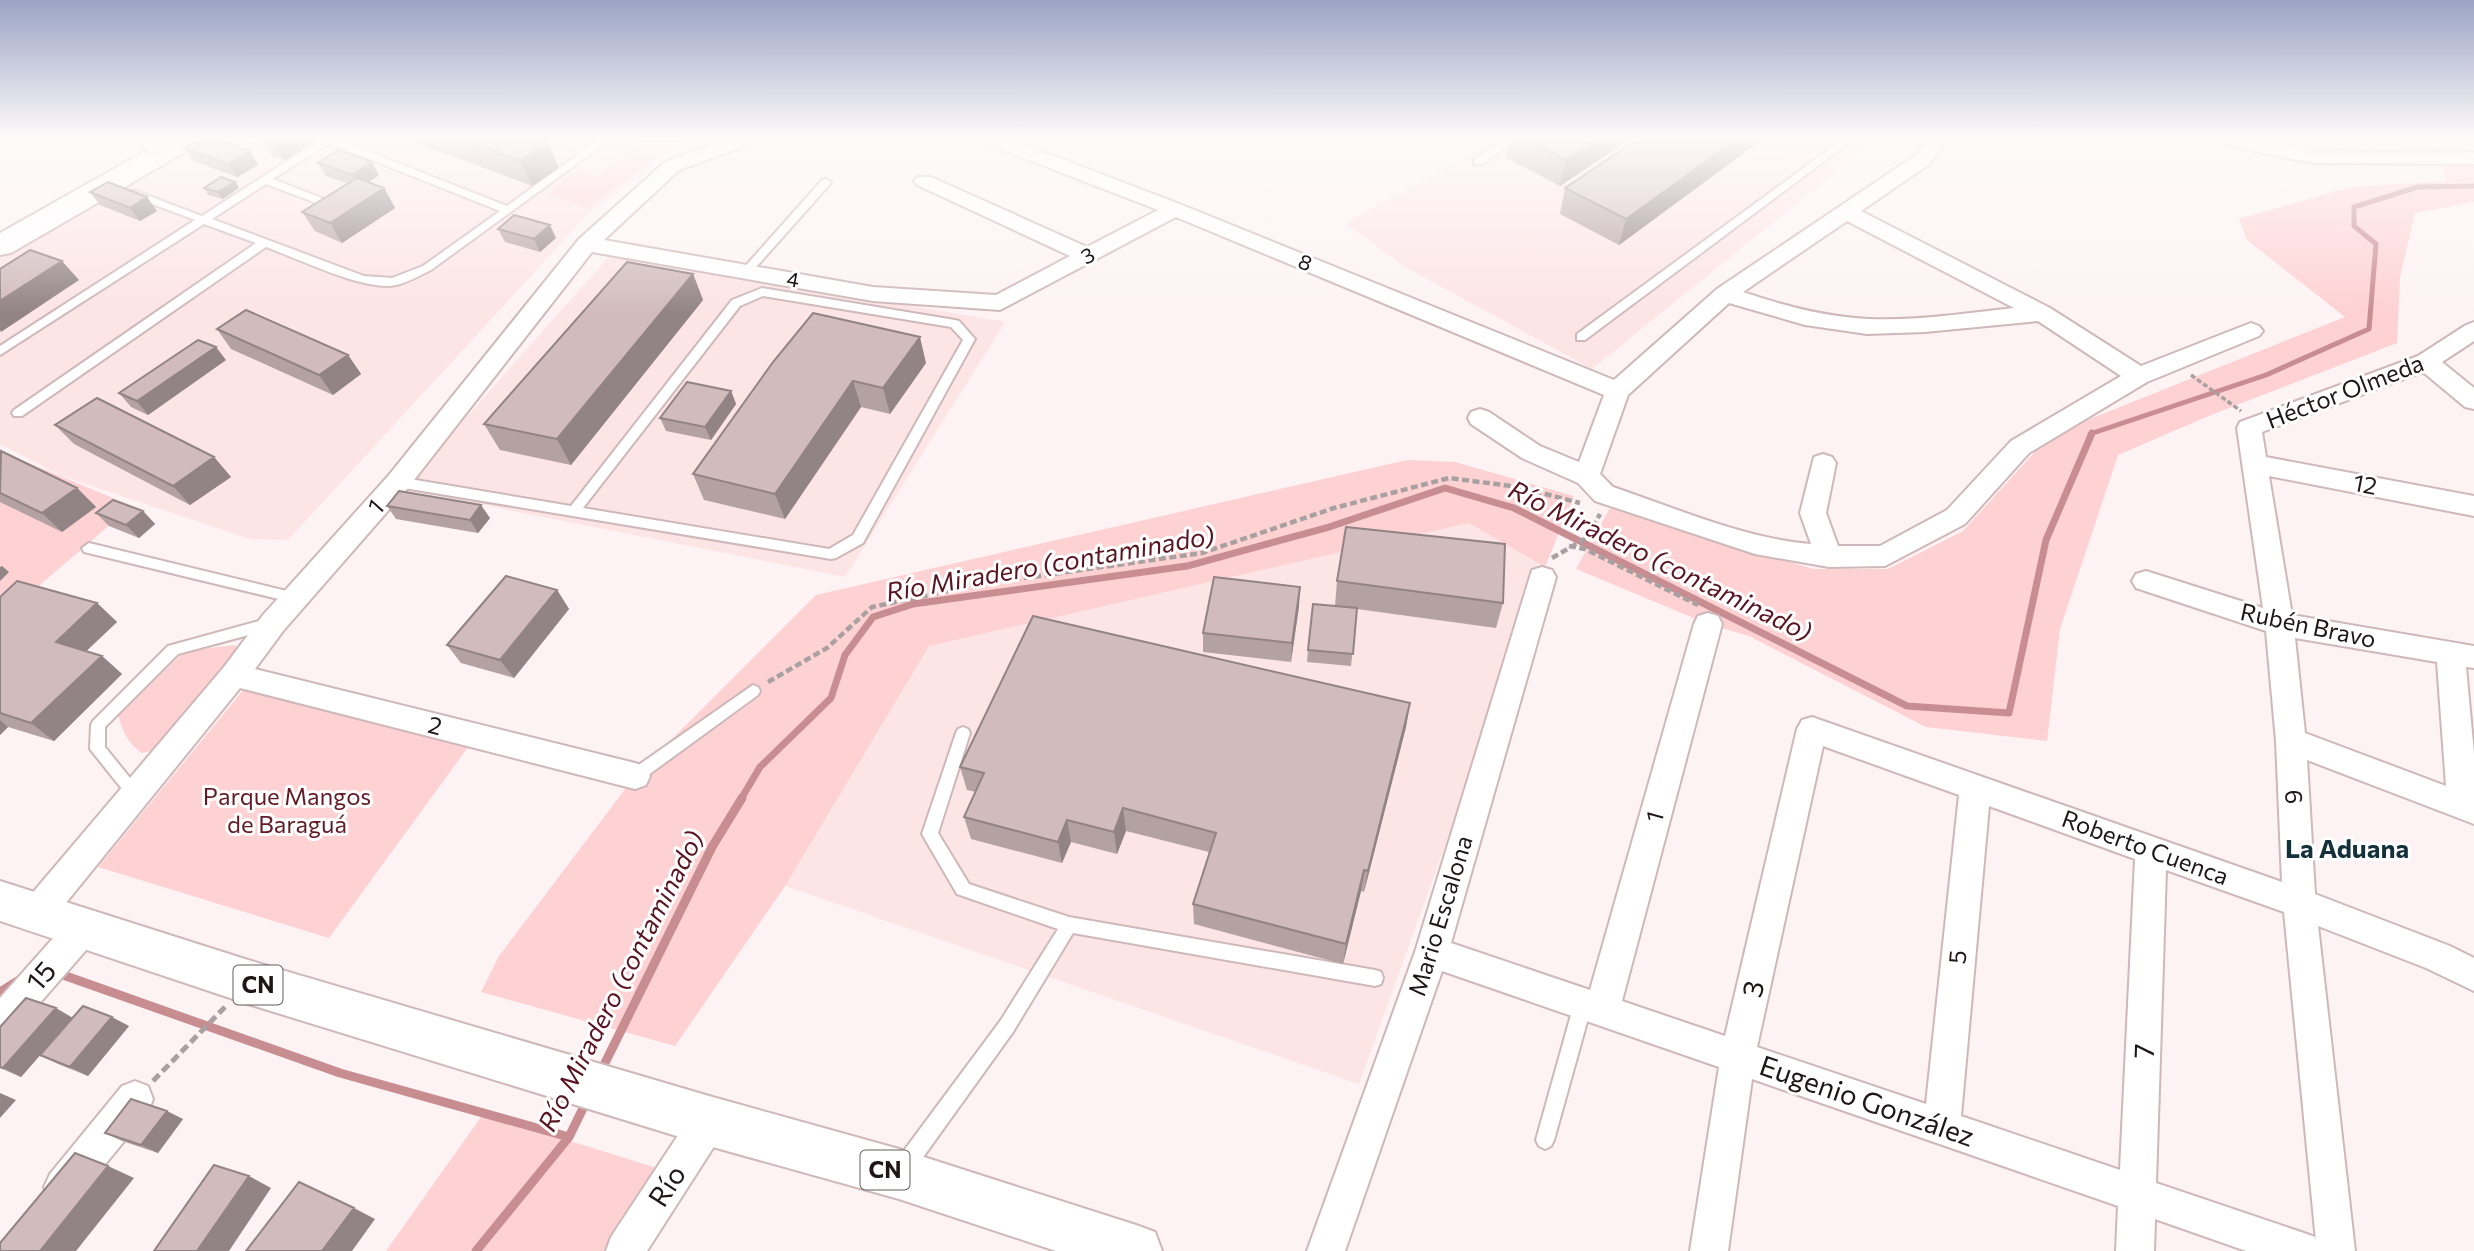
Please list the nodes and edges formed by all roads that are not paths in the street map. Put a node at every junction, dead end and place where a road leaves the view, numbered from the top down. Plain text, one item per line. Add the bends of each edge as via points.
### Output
1 (49, 197) edge
2 (85, 197) edge
3 (145, 197) edge
4 (239, 197) edge
5 (311, 197) edge
6 (478, 197) edge
7 (524, 197) edge
8 (638, 197) edge
9 (813, 197) edge
10 (960, 197) edge
11 (1145, 197) edge
12 (1770, 197) edge
13 (1865, 197) edge
14 (333, 206) edge
15 (508, 209) junction
16 (1175, 209) junction
17 (1844, 211) junction
18 (205, 219) junction
19 (0, 223) edge
20 (264, 243) junction
21 (587, 244) junction
22 (0, 246) edge
23 (1087, 256) junction
24 (746, 272) junction
25 (1726, 294) junction
26 (1000, 303) joint
27 (2042, 313) junction
28 (2474, 330) edge
29 (2252, 331) dead end
30 (1581, 337) dead end
31 (0, 351) edge
32 (2426, 362) junction
33 (2139, 376) junction
34 (1617, 391) junction
35 (2474, 401) edge
36 (18, 413) dead end
37 (1480, 418) dead end
38 (2249, 428) joint
39 (1822, 463) dead end
40 (2255, 464) junction
41 (1587, 475) junction
42 (398, 482) junction
43 (2474, 506) edge
44 (573, 512) junction
45 (89, 548) dead end
46 (1829, 557) junction
47 (1542, 577) dead end
48 (2146, 581) dead end
49 (295, 598) junction
50 (273, 623) junction
51 (1708, 624) road end
52 (2279, 624) junction
53 (2462, 655) edge
54 (234, 675) junction
55 (753, 691) road end
56 (1812, 729) joint
57 (963, 733) dead end
58 (2291, 741) junction
59 (635, 776) joint
60 (1975, 788) junction
61 (135, 794) junction
62 (2468, 808) edge
63 (2151, 850) junction
64 (2300, 904) junction
65 (18, 908) edge
66 (1069, 925) junction
67 (82, 929) junction
68 (1432, 952) junction
69 (2474, 975) edge
70 (1375, 978) dead end
71 (1592, 1007) junction
72 (0, 1023) edge
73 (1738, 1056) junction
74 (135, 1099) edge
75 (709, 1121) junction
76 (1942, 1126) junction
77 (1545, 1140) dead end
78 (899, 1174) junction
79 (2139, 1194) junction
80 (44, 1210) edge
81 (625, 1251) edge
82 (1136, 1251) edge
83 (1326, 1251) edge
84 (1709, 1251) edge
85 (2135, 1251) edge
86 (2301, 1251) edge
87 (2336, 1251) edge

1 - 19 main road
2 - 22 main road
3 - 18 lane
4 - 18 lane
5 - 14 lane
6 - 15 lane
7 - 15 lane
8 - 21 street, 1
9 - 24 lane
10 - 23 street
11 - 16 street, 8
12 - 30 lane
13 - 17 street
15 - 20 lane via 426,268 394,282 362,279
16 - 23 street, 3
16 - 34 street, 8
17 - 25 street
17 - 27 street
18 - 20 lane
18 - 31 lane
20 - 36 lane
21 - 24 street, 4
21 - 42 street, 1
23 - 26 street, 3
24 - 26 street, 4 via 873,294
25 - 27 street via 1812,318 1885,327
25 - 34 street
27 - 33 street
28 - 32 street, Héctor Olmeda
29 - 33 street
32 - 35 street
32 - 38 street, Héctor Olmeda
33 - 46 street via 2020,447 1956,517 1926,536 1885,555
34 - 41 street
37 - 41 street via 1531,452
38 - 40 street, 9
39 - 46 street via 1814,513
40 - 43 street, 12
40 - 52 street, 9
41 - 46 street via 1604,494 1755,544
42 - 44 lane
42 - 49 street, 1
44 - 44 lane via 831,554 858,538 969,339 955,324 798,297 762,292 736,303
45 - 49 lane
47 - 68 street, Mario Escalona
48 - 52 street, Rubén Bravo
49 - 50 street, 1
50 - 54 street, 1
50 - 61 lane via 173,650 98,725 98,749
51 - 71 street, 1
52 - 53 street, Rubén Bravo
52 - 58 street, 9
53 - 62 street
54 - 59 street, 2
54 - 61 street, 1
55 - 59 lane
56 - 60 street, Roberto Cuenca
56 - 73 street, 3
57 - 66 lane via 930,834 963,889
58 - 62 street
58 - 64 street, 9
60 - 63 street, Roberto Cuenca
60 - 76 street, 5
61 - 65 street, 1
63 - 64 street, Roberto Cuenca
63 - 79 street, 7
64 - 69 street, Roberto Cuenca
64 - 87 street, 9
65 - 67 main road, CN
66 - 70 lane
66 - 78 lane via 1007,1026
67 - 72 street, 15
67 - 75 main road, CN
68 - 71 street, Eugenio González
68 - 83 street, Mario Escalona
71 - 73 street, Eugenio González
71 - 77 lane, 1
73 - 76 street, Eugenio González
73 - 84 street, 3
74 - 80 street
75 - 78 main road, CN
75 - 81 street, Río
76 - 79 street, Eugenio González
78 - 82 main road, CN
79 - 85 street, 7
79 - 86 street, Eugenio González

